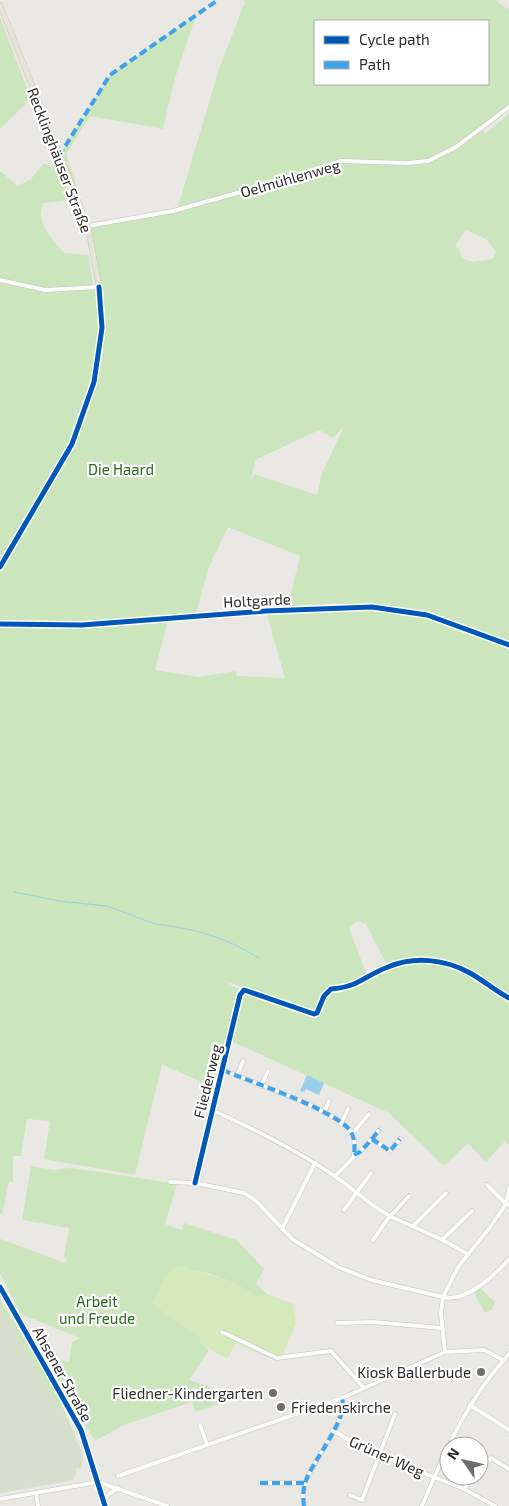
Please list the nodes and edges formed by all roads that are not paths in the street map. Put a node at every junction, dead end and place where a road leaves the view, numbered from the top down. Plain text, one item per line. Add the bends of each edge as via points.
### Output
1 (0, 5) edge
2 (509, 107) edge
3 (88, 226) junction
4 (0, 280) edge
5 (99, 287) junction
6 (0, 567) edge
7 (0, 624) edge
8 (509, 645) edge
9 (509, 998) edge
10 (243, 1061) dead end
11 (223, 1070) junction
12 (268, 1071) dead end
13 (237, 1076) junction
14 (261, 1086) junction
15 (329, 1101) dead end
16 (348, 1109) dead end
17 (212, 1110) junction
18 (324, 1113) junction
19 (369, 1114) dead end
20 (342, 1124) junction
21 (380, 1129) dead end
22 (352, 1134) junction
23 (372, 1139) junction
24 (400, 1139) dead end
25 (354, 1155) junction
26 (315, 1163) junction
27 (371, 1173) dead end
28 (335, 1176) junction
29 (170, 1182) dead end
30 (195, 1183) junction
31 (487, 1185) dead end
32 (509, 1188) edge
33 (355, 1192) junction
34 (446, 1193) dead end
35 (409, 1196) dead end
36 (507, 1204) edge
37 (344, 1210) dead end
38 (472, 1211) dead end
39 (392, 1216) junction
40 (414, 1225) junction
41 (282, 1229) junction
42 (443, 1239) junction
43 (373, 1240) dead end
44 (467, 1254) junction
45 (509, 1259) edge
46 (0, 1287) edge
47 (443, 1297) junction
48 (338, 1323) dead end
49 (442, 1328) junction
50 (222, 1332) dead end
51 (445, 1352) junction
52 (509, 1354) edge
53 (503, 1360) junction
54 (364, 1388) junction
55 (342, 1398) junction
56 (470, 1405) junction
57 (395, 1414) dead end
58 (200, 1424) dead end
59 (333, 1430) junction
60 (509, 1430) edge
61 (207, 1444) junction
62 (380, 1456) junction
63 (489, 1460) edge
64 (509, 1469) edge
65 (118, 1476) dead end
66 (434, 1477) junction
67 (98, 1482) junction
68 (260, 1482) dead end
69 (305, 1483) junction
70 (119, 1488) junction
71 (464, 1488) joint
72 (36, 1494) junction
73 (350, 1495) dead end
74 (0, 1500) edge
75 (105, 1504) edge
76 (38, 1506) edge
77 (167, 1506) edge
78 (304, 1506) edge
79 (422, 1506) edge
80 (495, 1506) edge

1 - 3 main road, Recklinghäuser Straße
2 - 3 street, Oelmühlenweg via 456,147 428,162 341,161 173,211
3 - 5 main road, Recklinghäuser Straße
4 - 5 street via 45,290
5 - 6 main road, Recklinghäuser Straße via 102,328 94,382 72,444
7 - 8 street, Holtgarde via 82,624 372,607 427,615
9 - 11 street, Fliederweg via 469,972 414,959 385,968 352,986 331,989 314,1014 244,990 240,995
10 - 13 street, Fliederweg
11 - 13 street, Fliederweg
11 - 17 street, Fliederweg
12 - 14 street
13 - 14 street, Fliederweg
14 - 18 street, Fliederweg
15 - 18 street
16 - 20 street
17 - 26 street
17 - 30 street, Fliederweg
18 - 20 street, Fliederweg
19 - 22 street
20 - 22 street, Fliederweg
21 - 23 street
22 - 25 street
23 - 24 street via 390,1151
23 - 25 street
25 - 28 street
26 - 28 street
26 - 41 street
27 - 33 street
28 - 33 street
29 - 30 street
30 - 41 street via 244,1193
31 - 36 street
32 - 36 street
33 - 37 street
33 - 39 street
34 - 40 street
35 - 39 street
36 - 44 street
38 - 42 street
39 - 40 street
39 - 43 street
40 - 42 street
41 - 47 street via 304,1248 344,1270 371,1280
42 - 44 street
44 - 47 street
45 - 47 street via 476,1287 457,1297
46 - 67 main road, Ahsener Straße via 81,1430
47 - 49 street
48 - 49 street via 373,1322
49 - 51 street
50 - 54 street via 277,1358 331,1351
51 - 53 street via 484,1350
51 - 54 street
52 - 53 street
53 - 56 street
54 - 55 street
55 - 59 street via 343,1408
55 - 61 street
56 - 60 street
56 - 66 street
57 - 62 street
58 - 61 street
59 - 62 street, Grüner Weg
59 - 69 street
61 - 65 street
62 - 66 street, Grüner Weg
62 - 73 street via 362,1500
63 - 64 street via 491,1458
66 - 71 street, Grüner Weg
66 - 79 street
67 - 70 street
67 - 72 street
67 - 75 main road, Ahsener Straße
68 - 69 street
69 - 78 street
70 - 75 street via 109,1494
70 - 77 street
71 - 80 street, Grüner Weg
72 - 74 street
72 - 76 street

